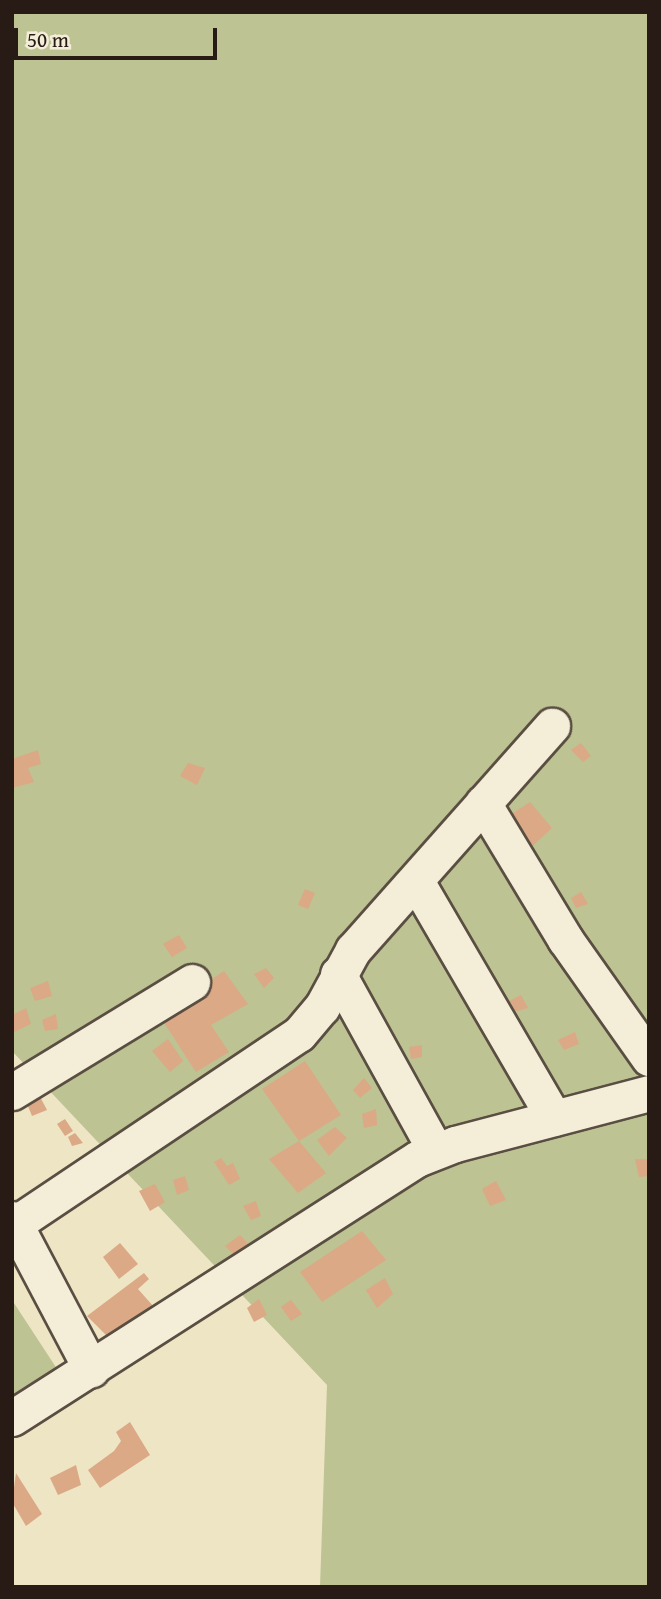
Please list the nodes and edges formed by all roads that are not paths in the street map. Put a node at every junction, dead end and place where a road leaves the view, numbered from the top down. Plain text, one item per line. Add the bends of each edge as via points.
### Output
1 (552, 726) dead end
2 (483, 803) junction
3 (416, 881) junction
4 (338, 974) junction
5 (192, 982) dead end
6 (649, 1058) edge
7 (12, 1092) edge
8 (649, 1093) edge
9 (554, 1118) junction
10 (435, 1150) junction
11 (13, 1223) edge
12 (91, 1369) junction
13 (12, 1418) edge

1 - 2 street
2 - 3 street
2 - 6 street via 565,939
3 - 4 street via 353,950
3 - 9 street
4 - 10 street
4 - 11 street via 322,1007 299,1034
5 - 7 street
8 - 9 street
9 - 10 street
10 - 12 street
11 - 12 street
12 - 13 street

